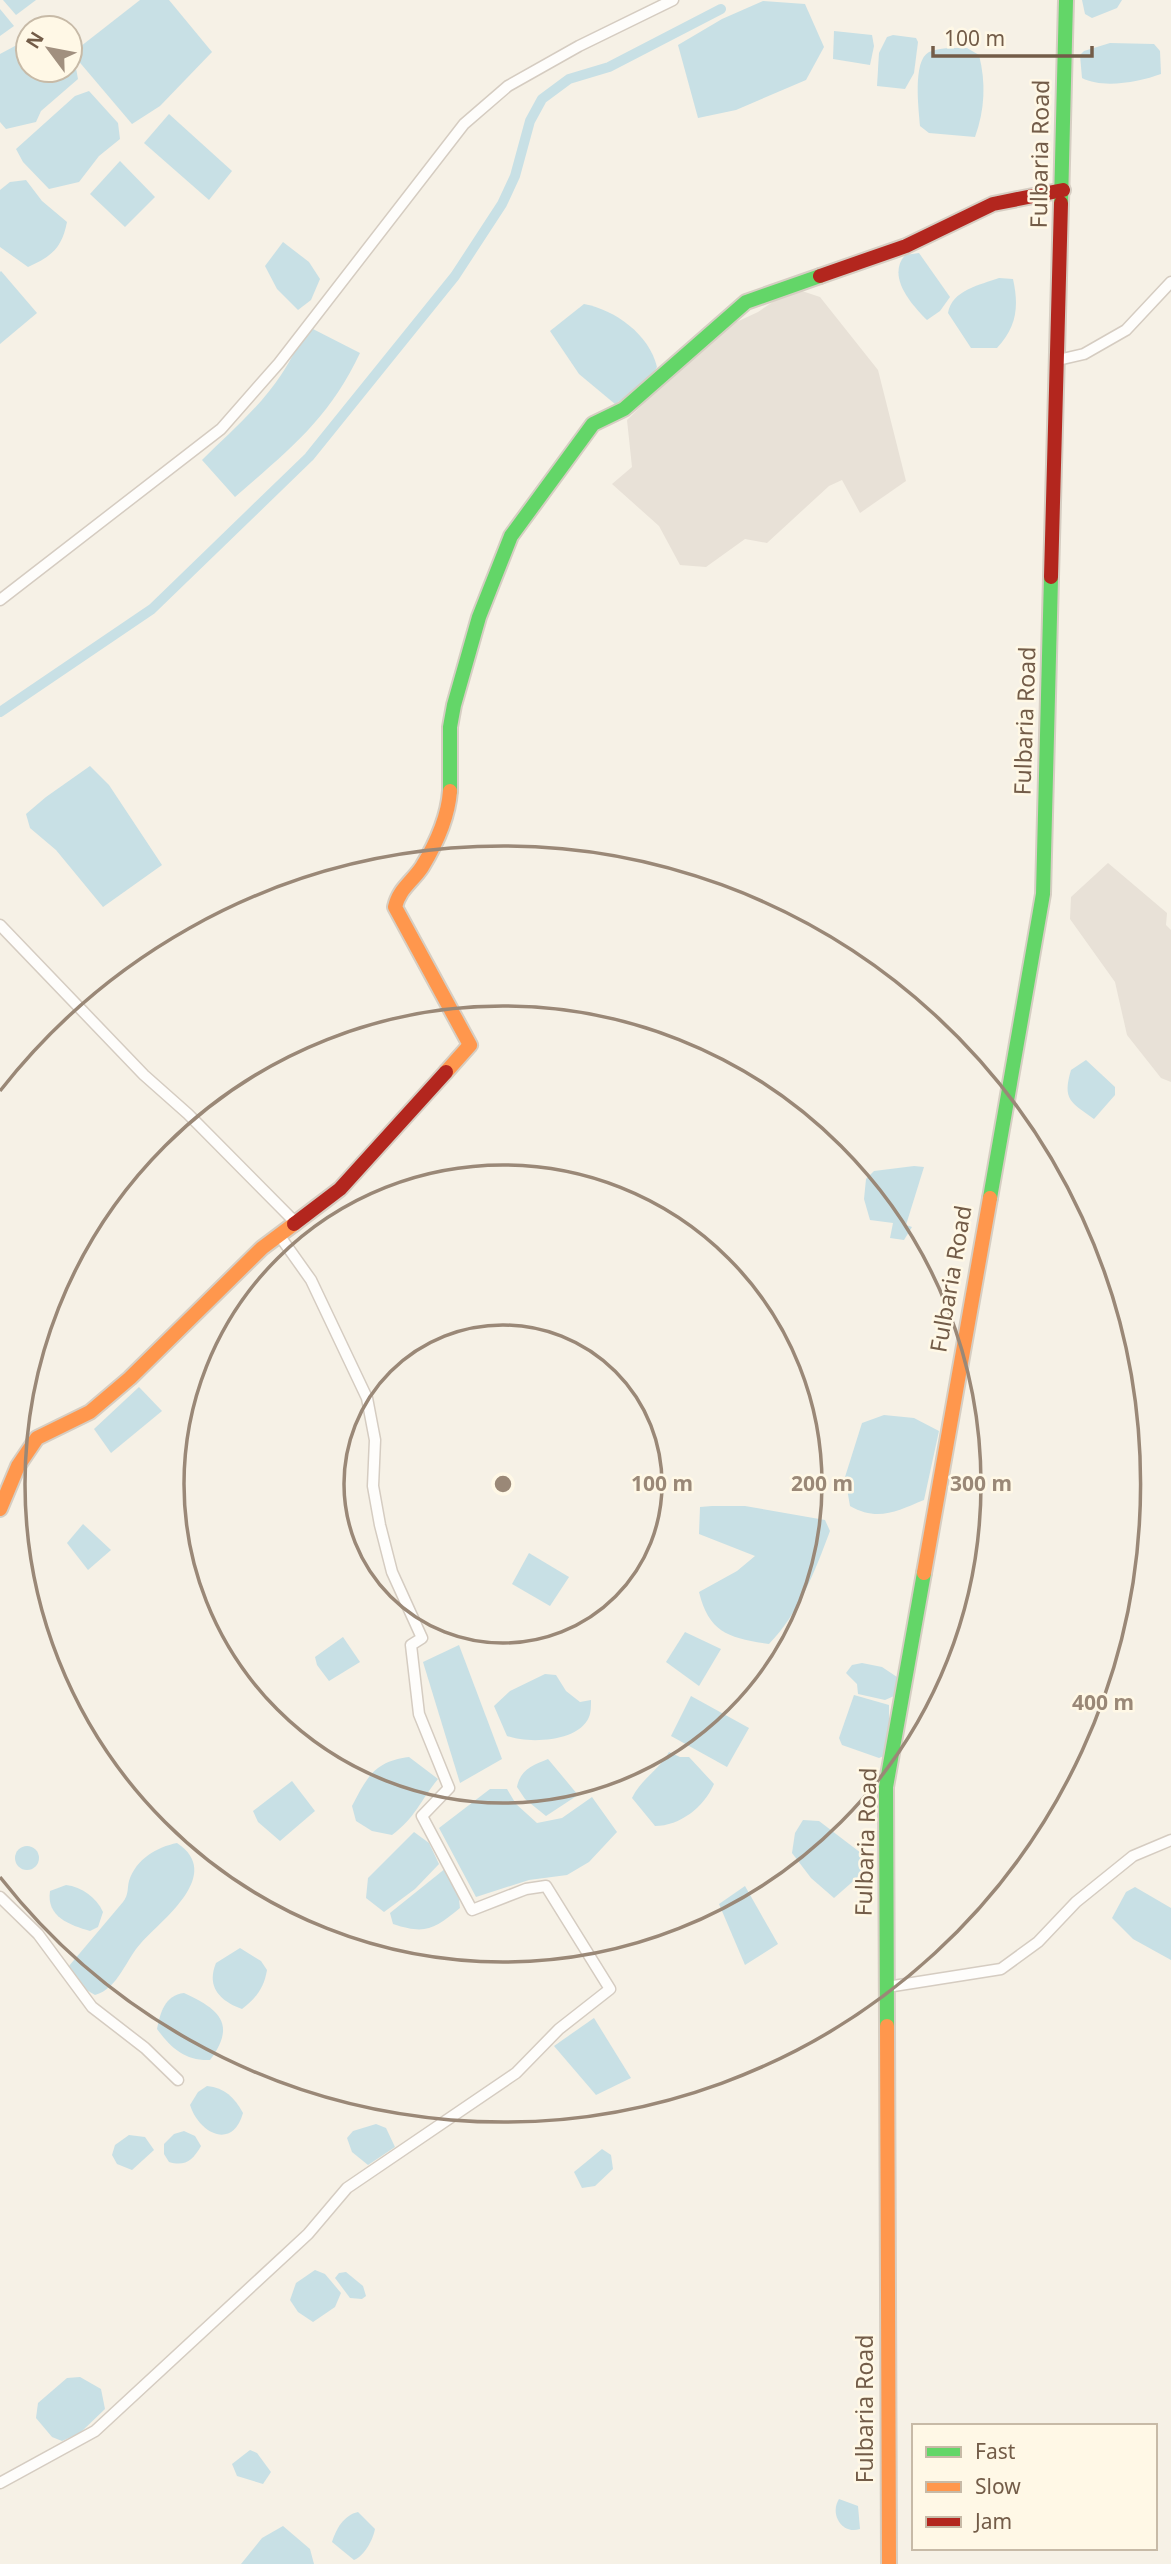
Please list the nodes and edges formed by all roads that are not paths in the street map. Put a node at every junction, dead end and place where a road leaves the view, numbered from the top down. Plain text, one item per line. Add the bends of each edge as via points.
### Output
1 (674, 0) edge
2 (1066, 0) edge
3 (1063, 190) junction
4 (1171, 282) edge
5 (1058, 360) junction
6 (0, 600) edge
7 (0, 925) edge
8 (296, 1223) junction
9 (279, 1235) junction
10 (0, 1510) edge
11 (1171, 1840) edge
12 (0, 1897) edge
13 (887, 1987) junction
14 (178, 2080) dead end
15 (0, 2483) edge
16 (889, 2564) edge

1 - 6 street via 508,86 464,124 279,363 221,429
2 - 3 main road, Fulbaria Road
3 - 5 main road, Fulbaria Road
3 - 8 main road via 993,204 906,246 746,302 624,409 593,424 552,477 511,536 479,617 450,727 448,814 421,868 398,894 395,907 470,1045 341,1189
4 - 5 street via 1126,330 1084,354
5 - 13 main road, Fulbaria Road via 1043,894 886,1787
7 - 8 street via 144,1075
8 - 9 main road
9 - 10 main road via 219,1286 130,1378 90,1412 37,1437 18,1466
9 - 15 street via 311,1280 367,1398 375,1440 373,1486 380,1525 392,1572 422,1638 411,1645 419,1714 449,1788 422,1816 472,1910 546,1886 610,1989 559,2029 516,2073 347,2188 308,2234 94,2431
11 - 13 street via 1133,1856 1076,1902 1038,1942 1001,1969
12 - 14 street via 38,1934 92,2007
13 - 16 main road, Fulbaria Road

